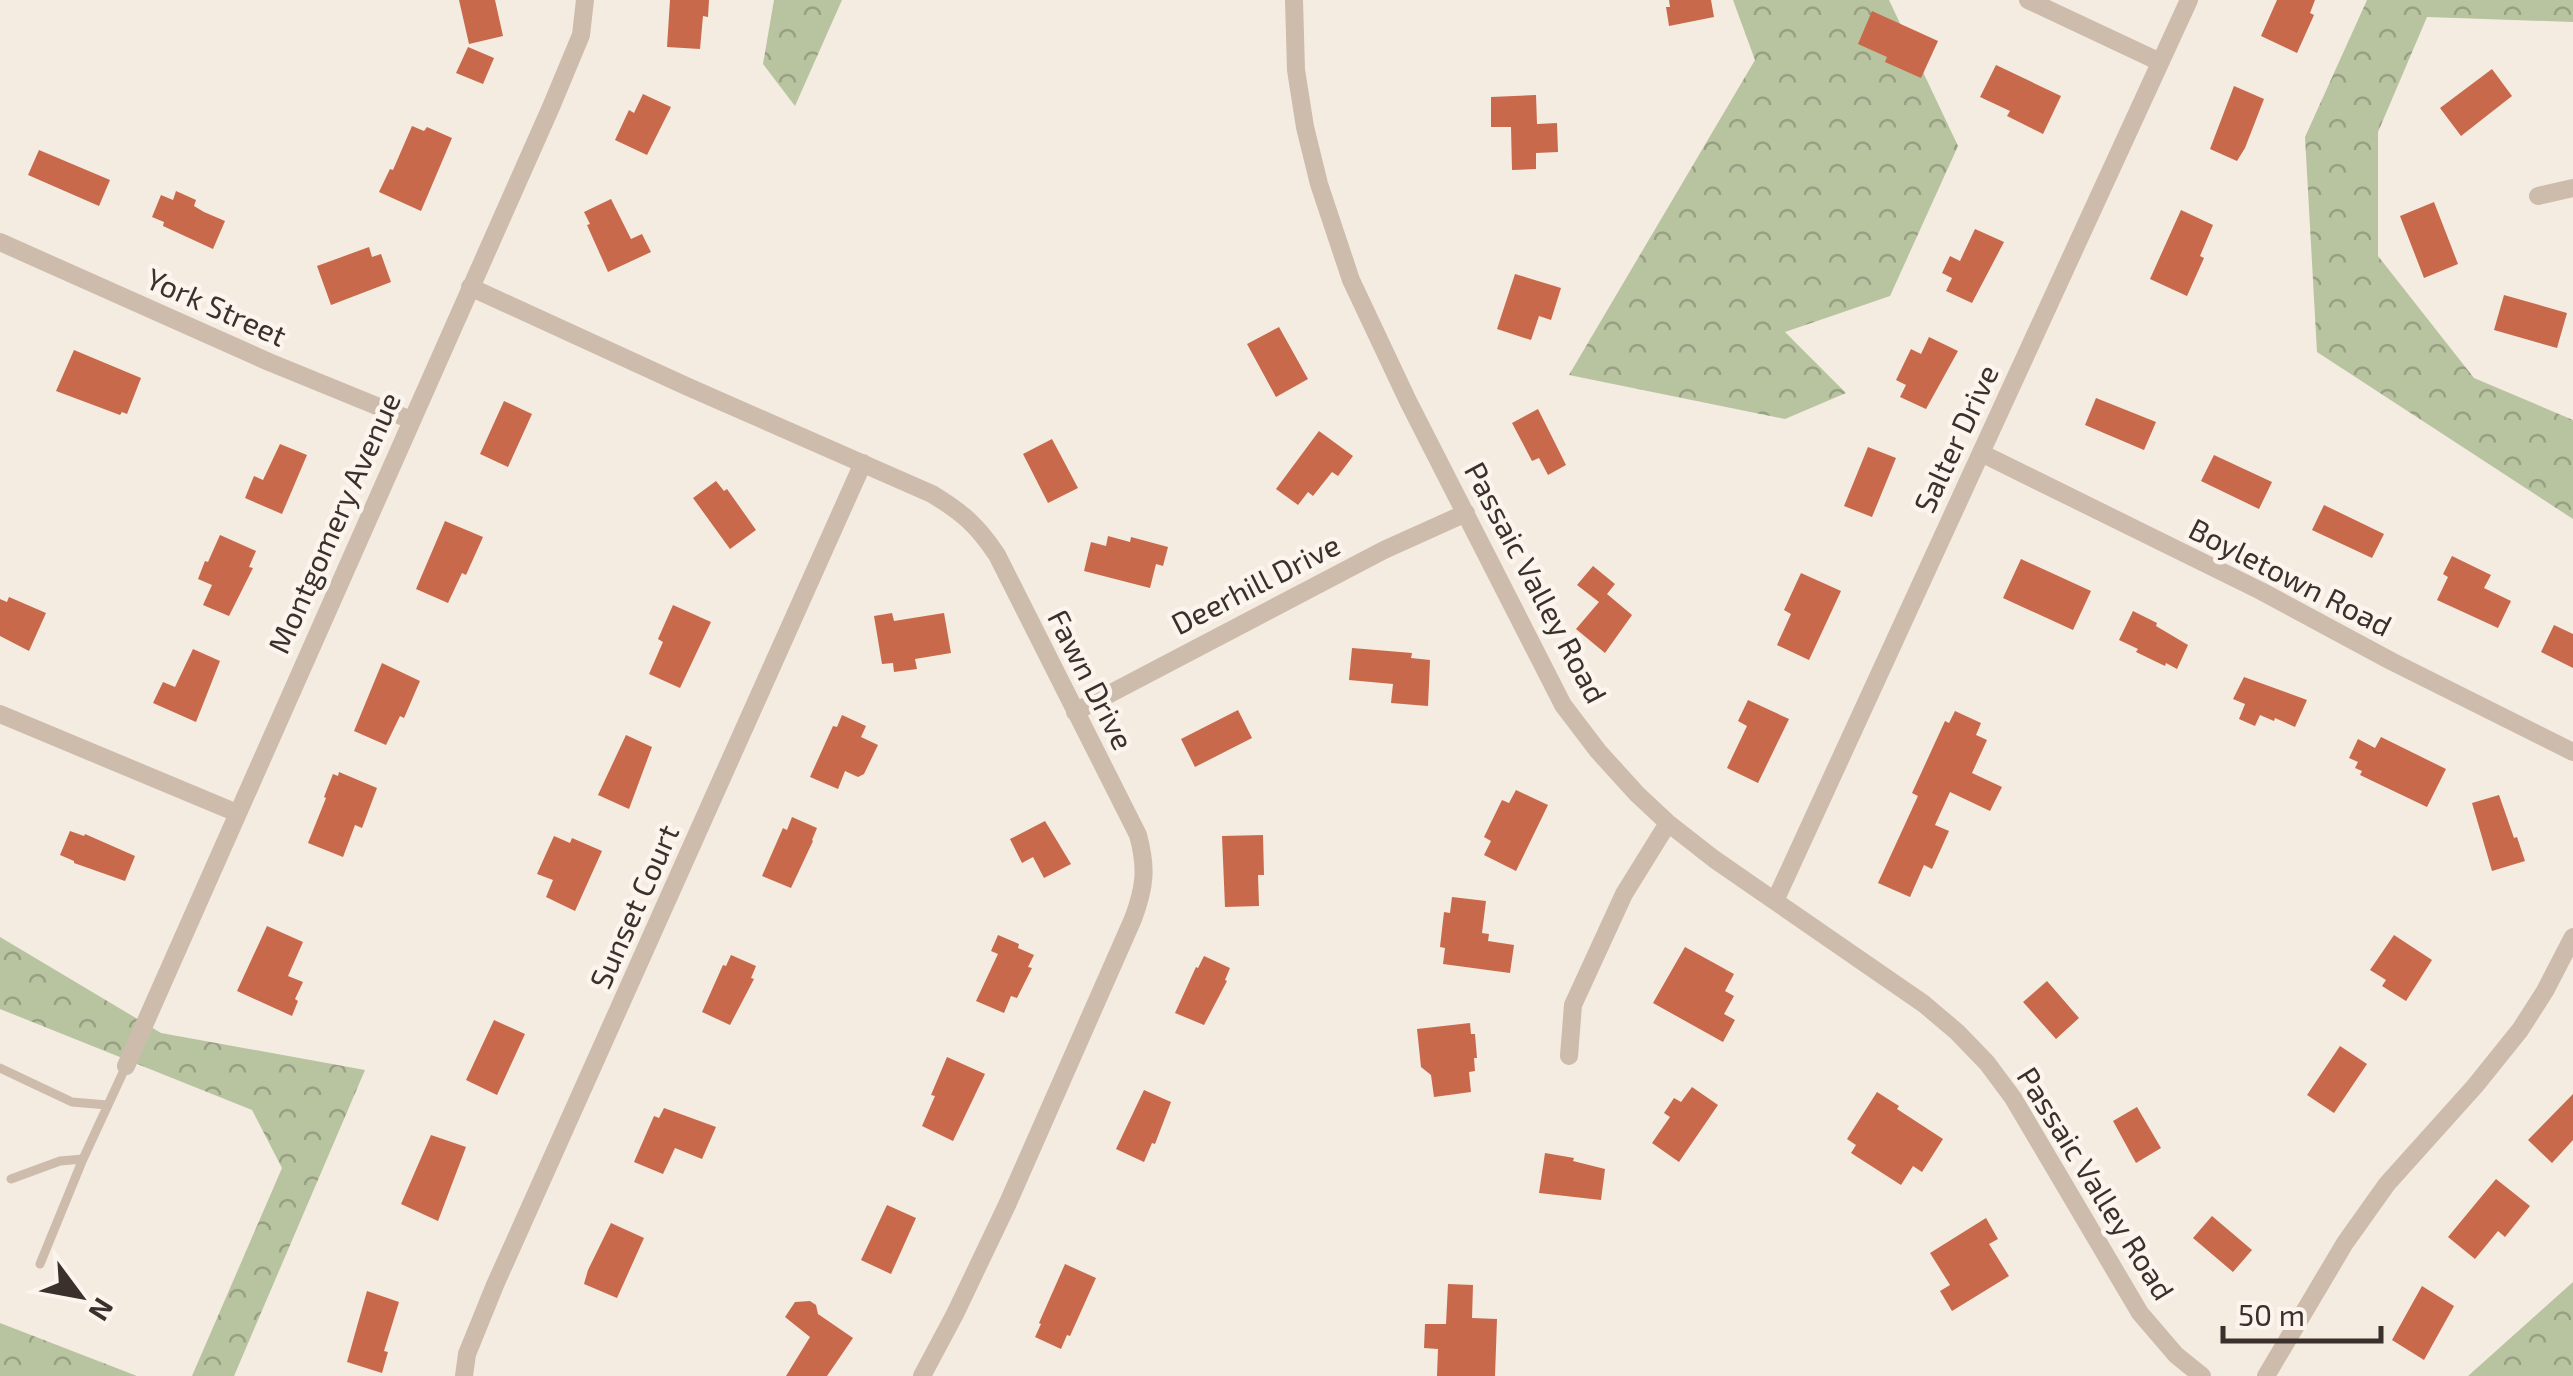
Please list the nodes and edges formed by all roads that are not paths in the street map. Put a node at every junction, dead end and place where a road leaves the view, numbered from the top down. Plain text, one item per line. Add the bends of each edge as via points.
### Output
1 (585, 0) edge
2 (1294, 0) edge
3 (2028, 0) edge
4 (2189, 0) edge
5 (2160, 62) junction
6 (2573, 188) edge
7 (2538, 196) dead end
8 (0, 242) edge
9 (470, 287) junction
10 (411, 420) junction
11 (1981, 453) junction
12 (863, 463) junction
13 (1466, 513) junction
14 (1075, 712) junction
15 (0, 714) edge
16 (2573, 752) edge
17 (237, 813) junction
18 (1668, 823) junction
19 (1775, 901) junction
20 (2573, 937) edge
21 (1569, 1056) dead end
22 (126, 1066) joint
23 (0, 1068) edge
24 (107, 1105) junction
25 (83, 1160) junction
26 (11, 1179) dead end
27 (40, 1264) dead end
28 (464, 1376) edge
29 (922, 1376) edge
30 (2202, 1376) edge
31 (2266, 1376) edge

1 - 9 street, Montgomery Avenue via 581,35
2 - 13 street, Passaic Valley Road via 1305,127 1351,280
3 - 5 street
4 - 5 street, Salter Drive
5 - 11 street, Salter Drive
6 - 7 street
8 - 10 street, York Street
9 - 10 street, Montgomery Avenue
9 - 12 street, Fawn Drive
10 - 17 street, Montgomery Avenue
11 - 16 street, Boyletown Road
11 - 19 street, Salter Drive
12 - 14 street, Fawn Drive via 932,494 981,530
12 - 28 street, Sunset Court via 494,1285
13 - 14 street, Deerhill Drive
13 - 18 street, Passaic Valley Road via 1563,704
14 - 29 street, Fawn Drive via 1138,834 1143,892 1007,1205
15 - 17 street
17 - 22 street, Montgomery Avenue
18 - 19 street, Passaic Valley Road
18 - 21 street via 1624,894 1572,1005
19 - 30 street, Passaic Valley Road via 1924,1004 1987,1063 2140,1313
20 - 31 street via 2520,1030 2355,1228
22 - 24 lane
23 - 24 lane via 72,1102
24 - 25 lane
25 - 26 lane
25 - 27 lane

